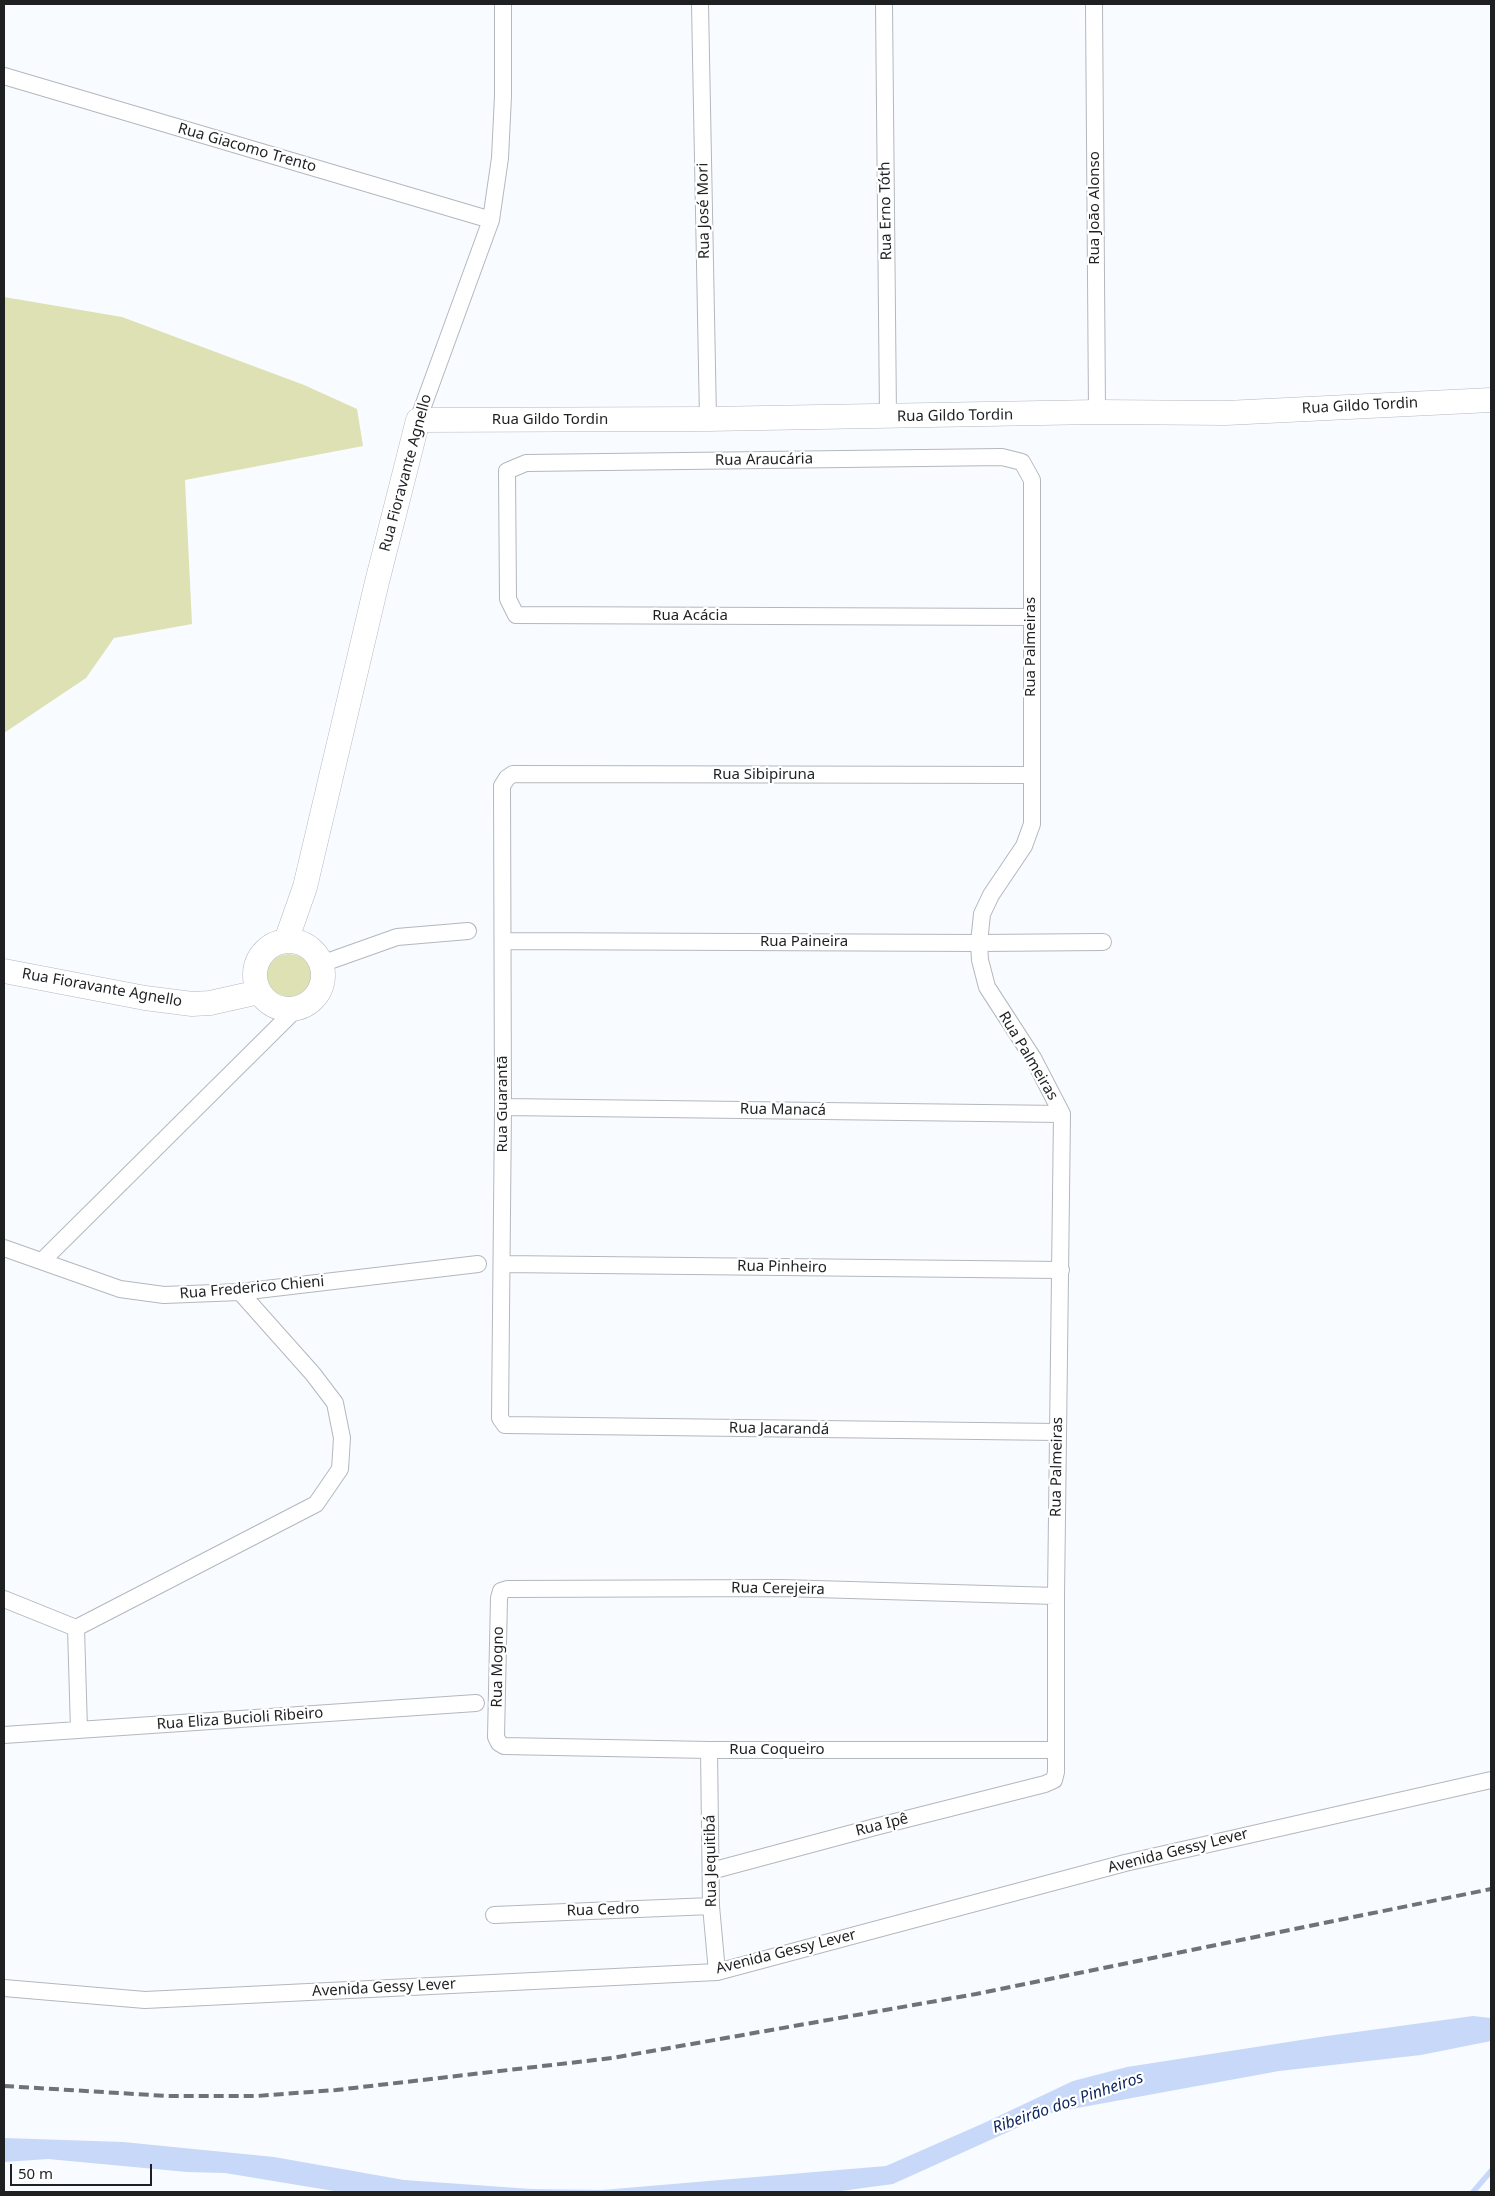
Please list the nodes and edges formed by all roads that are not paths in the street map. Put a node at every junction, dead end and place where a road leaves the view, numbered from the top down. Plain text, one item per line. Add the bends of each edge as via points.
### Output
1 (503, 4) edge
2 (700, 4) edge
3 (884, 4) edge
4 (1094, 4) edge
5 (4, 76) edge
6 (491, 220) junction
7 (1491, 400) edge
8 (1097, 412) junction
9 (888, 417) junction
10 (708, 419) junction
11 (418, 420) junction
12 (1002, 457) joint
13 (526, 463) joint
14 (1031, 617) junction
15 (1032, 775) junction
16 (502, 786) joint
17 (468, 931) dead end
18 (504, 940) junction
19 (286, 941) junction
20 (1104, 942) dead end
21 (979, 943) junction
22 (321, 964) junction
23 (4, 971) edge
24 (259, 992) junction
25 (298, 1008) junction
26 (503, 1107) junction
27 (1062, 1114) junction
28 (4, 1248) edge
29 (42, 1262) junction
30 (478, 1264) dead end
31 (502, 1264) junction
32 (1061, 1270) junction
33 (240, 1292) junction
34 (502, 1422) joint
35 (1057, 1432) junction
36 (502, 1591) joint
37 (1056, 1596) junction
38 (4, 1599) edge
39 (76, 1628) junction
40 (476, 1703) dead end
41 (79, 1730) junction
42 (4, 1735) edge
43 (499, 1743) joint
44 (709, 1750) junction
45 (1056, 1750) junction
46 (1054, 1780) joint
47 (1491, 1780) edge
48 (711, 1871) junction
49 (711, 1906) junction
50 (494, 1914) dead end
51 (717, 1972) junction
52 (4, 1988) edge

1 - 6 street, Rua Fioravante Agnello via 500,158
2 - 10 street, Rua José Mori
3 - 9 street, Rua Erno Tóth
4 - 8 street, Rua João Alonso
5 - 6 street, Rua Giacomo Trento
6 - 11 street, Rua Fioravante Agnello
7 - 8 main road, Rua Gildo Tordin via 1226,413
8 - 9 main road, Rua Gildo Tordin
9 - 10 main road, Rua Gildo Tordin
10 - 11 main road, Rua Gildo Tordin
11 - 19 main road, Rua Fioravante Agnello via 305,887
12 - 13 street, Rua Araucária
12 - 14 street, Rua Palmeiras via 1022,462 1032,480
13 - 14 street, Rua Acácia via 507,471 508,599 516,615
14 - 15 street, Rua Palmeiras
15 - 16 street, Rua Sibipiruna via 513,774
15 - 21 street, Rua Palmeiras via 1032,824 1024,846 982,914
16 - 18 street, Rua Guarantã
17 - 22 street via 397,937
18 - 21 street, Rua Paineira
18 - 26 street, Rua Guarantã
19 - 22 main road via 308,946
19 - 24 main road via 275,944 259,959 255,970
20 - 21 street, Rua Paineira
21 - 27 street, Rua Palmeiras via 987,987 1033,1058
22 - 25 main road via 321,986 308,1003
23 - 24 main road, Rua Fioravante Agnello via 192,1004
24 - 25 main road via 276,1006
25 - 29 street
26 - 27 street, Rua Manacá
26 - 31 street, Rua Guarantã
27 - 32 street, Rua Palmeiras
28 - 29 street, Rua Frederico Chieni
29 - 33 street, Rua Frederico Chieni via 120,1289 164,1295
30 - 33 street, Rua Frederico Chieni
31 - 32 street, Rua Pinheiro
31 - 34 street, Rua Guarantã
32 - 35 street, Rua Palmeiras
33 - 39 street via 335,1403 342,1438 340,1469 316,1504
34 - 35 street, Rua Jacarandá via 505,1425
35 - 37 street, Rua Palmeiras
36 - 37 street, Rua Cerejeira via 780,1588
36 - 43 street, Rua Mogno via 496,1736
37 - 45 street, Rua Palmeiras
38 - 39 street
39 - 41 street
40 - 41 street, Rua Eliza Bucioli Ribeiro
41 - 42 street, Rua Eliza Bucioli Ribeiro
43 - 44 street, Rua Coqueiro via 504,1746
44 - 45 street, Rua Coqueiro
44 - 48 street, Rua Jequitibá
45 - 46 street, Rua Palmeiras
46 - 48 street, Rua Ipê
47 - 51 street, Avenida Gessy Lever via 1126,1863
48 - 49 street, Rua Jequitibá
49 - 50 street, Rua Cedro
49 - 51 street, Rua Jequitibá
51 - 52 street, Avenida Gessy Lever via 146,2000

